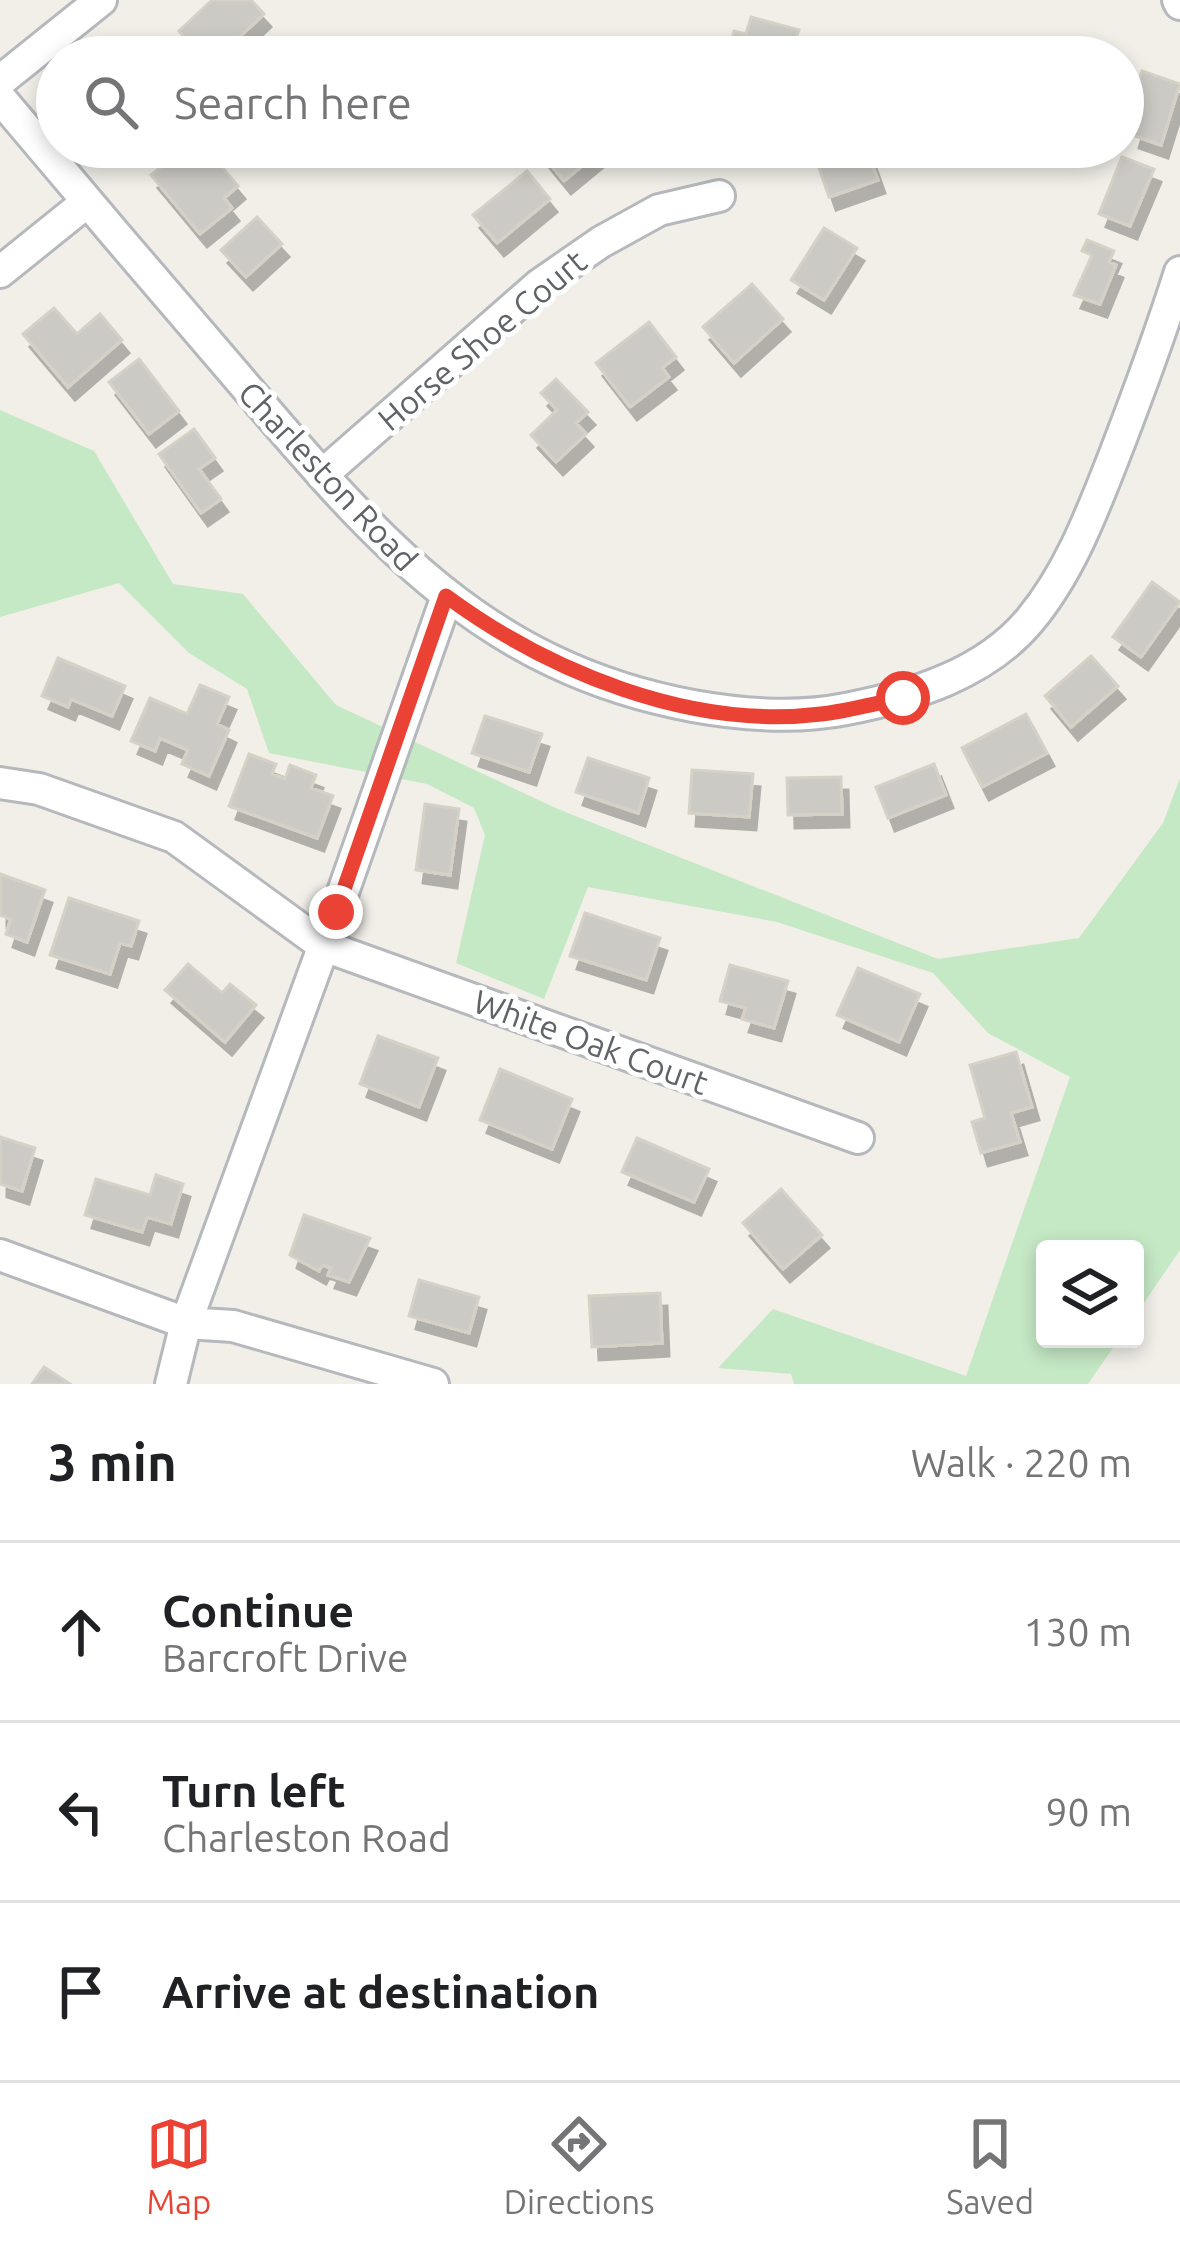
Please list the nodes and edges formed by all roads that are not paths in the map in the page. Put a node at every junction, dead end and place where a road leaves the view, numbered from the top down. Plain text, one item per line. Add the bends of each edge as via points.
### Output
1 (100, 0) edge
2 (56, 36) edge
3 (36, 52) edge
4 (0, 81) edge
5 (0, 98) edge
6 (36, 141) edge
7 (59, 168) edge
8 (719, 196) dead end
9 (87, 202) junction
10 (0, 272) edge
11 (1180, 272) edge
12 (322, 475) junction
13 (446, 596) junction
14 (0, 783) edge
15 (324, 946) junction
16 (858, 1138) dead end
17 (0, 1255) edge
18 (185, 1323) junction
19 (422, 1382) edge
20 (171, 1384) edge

1 - 2 street
3 - 4 street
5 - 6 street, Charleston Road
7 - 9 street, Charleston Road
8 - 12 street, Horse Shoe Court via 659,210 539,284
9 - 10 street
9 - 12 street, Charleston Road
11 - 13 street via 1081,542 1029,621 972,668 903,698 818,715 733,713 645,697 564,667
12 - 13 street, Charleston Road
13 - 15 street, Charleston Road
14 - 15 street, White Oak Court via 174,837
15 - 16 street, White Oak Court
15 - 18 street, Charleston Road
17 - 18 street
18 - 19 street via 233,1327
18 - 20 street, Charleston Road

